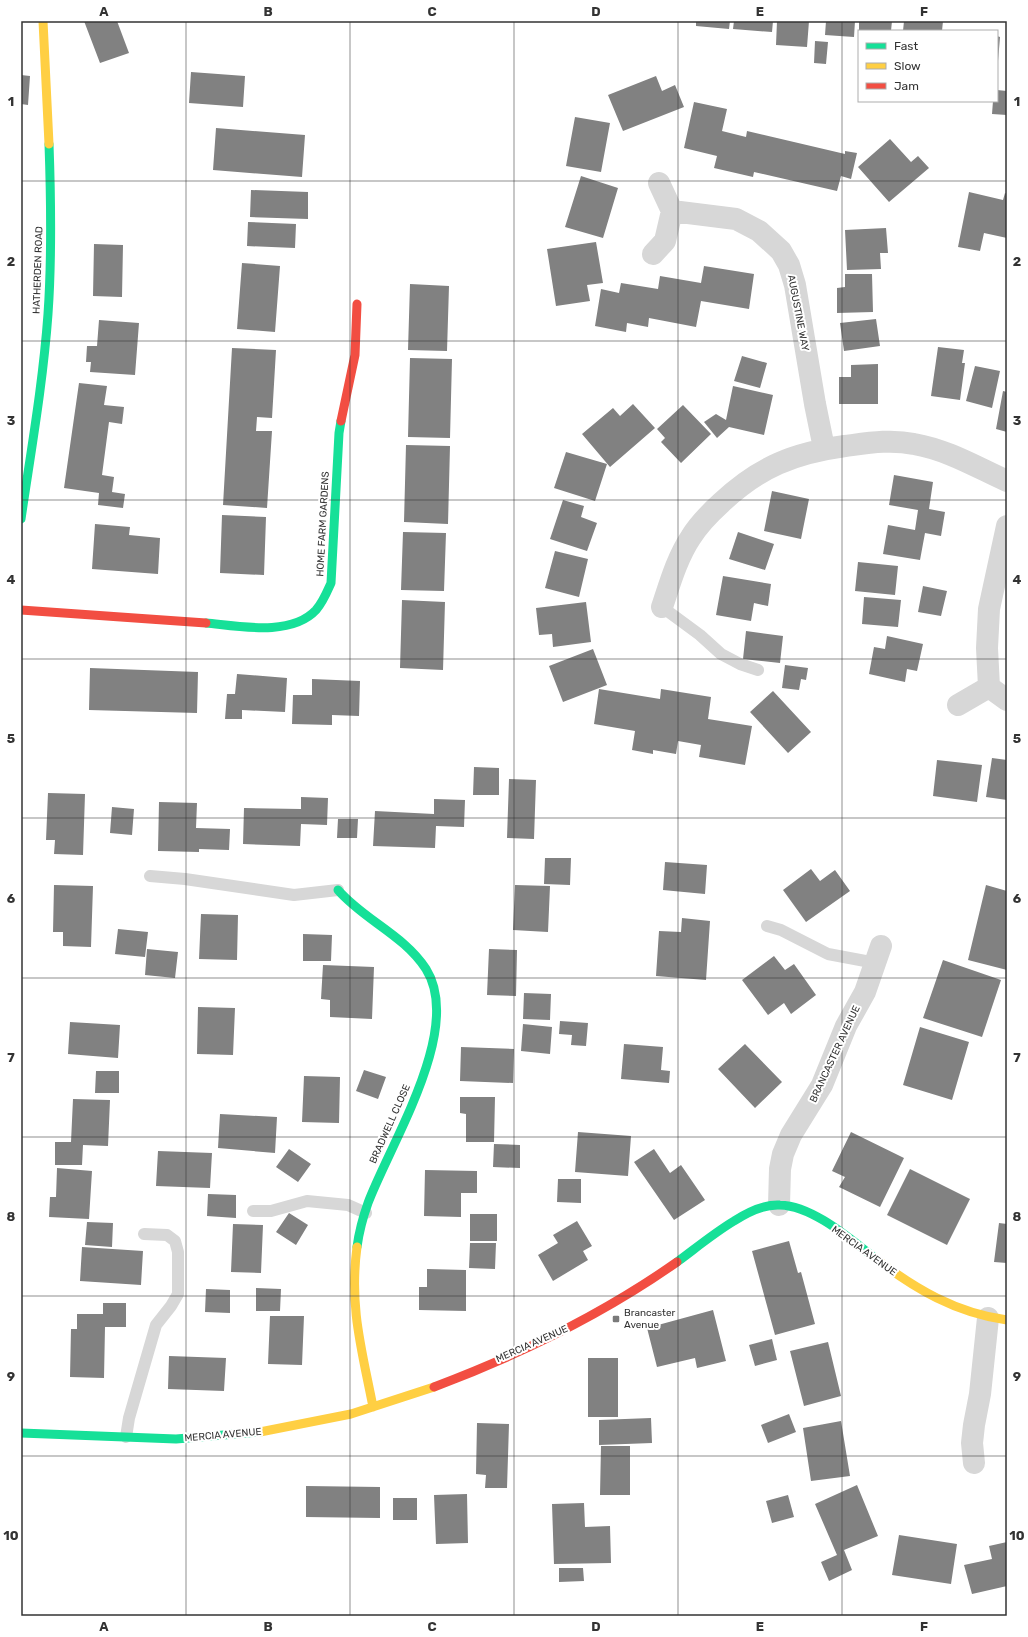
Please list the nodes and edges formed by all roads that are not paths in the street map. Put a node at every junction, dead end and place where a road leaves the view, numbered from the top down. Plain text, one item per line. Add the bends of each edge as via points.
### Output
1 (43, 21) edge
2 (659, 184) dead end
3 (672, 211) junction
4 (654, 254) dead end
5 (358, 304) dead end
6 (824, 448) junction
7 (1007, 481) edge
8 (21, 519) edge
9 (1007, 526) edge
10 (662, 607) joint
11 (21, 610) edge
12 (758, 670) dead end
13 (989, 687) junction
14 (1007, 700) edge
15 (958, 705) dead end
16 (150, 876) dead end
17 (338, 890) joint
18 (767, 926) dead end
19 (878, 954) joint
20 (779, 1205) junction
21 (253, 1211) dead end
22 (366, 1213) junction
23 (144, 1234) dead end
24 (998, 1319) edge
25 (373, 1407) junction
26 (21, 1433) edge
27 (126, 1437) junction
28 (974, 1463) dead end

1 - 8 street, HATHERDEN ROAD via 48,96 48,313 39,402
2 - 3 street
3 - 4 street via 665,241
3 - 6 street, AUGUSTINE WAY via 727,217 744,222 767,237 783,254 794,285
5 - 11 street, HOME FARM GARDENS via 354,355 339,433 331,583 324,602 309,617 293,625 271,628
6 - 7 street via 881,442 915,444 951,454
6 - 10 street via 766,468 737,488 706,517 686,546
9 - 13 street via 989,609
10 - 12 lane via 721,654
13 - 14 street
13 - 15 street
16 - 17 lane via 294,895
17 - 22 street, BRADWELL CLOSE via 360,912 415,954 432,979 438,1000 438,1023 428,1063
18 - 19 lane via 781,930 828,954
19 - 20 street, BRANCASTER AVENUE via 865,992 846,1026 822,1085 791,1135 783,1154
20 - 24 street, MERCIA AVENUE via 801,1210 837,1229 899,1276 934,1298 962,1311
20 - 25 street, MERCIA AVENUE via 742,1217 618,1301 576,1324 439,1385
21 - 22 lane via 271,1211 308,1201 348,1205
22 - 25 street, BRADWELL CLOSE via 357,1252 355,1310
23 - 27 lane via 167,1235 175,1241 178,1252 178,1294 156,1325 129,1418
24 - 28 street, MERCIA AVENUE via 974,1425
25 - 27 street, MERCIA AVENUE via 269,1431 199,1438
26 - 27 street, MERCIA AVENUE

